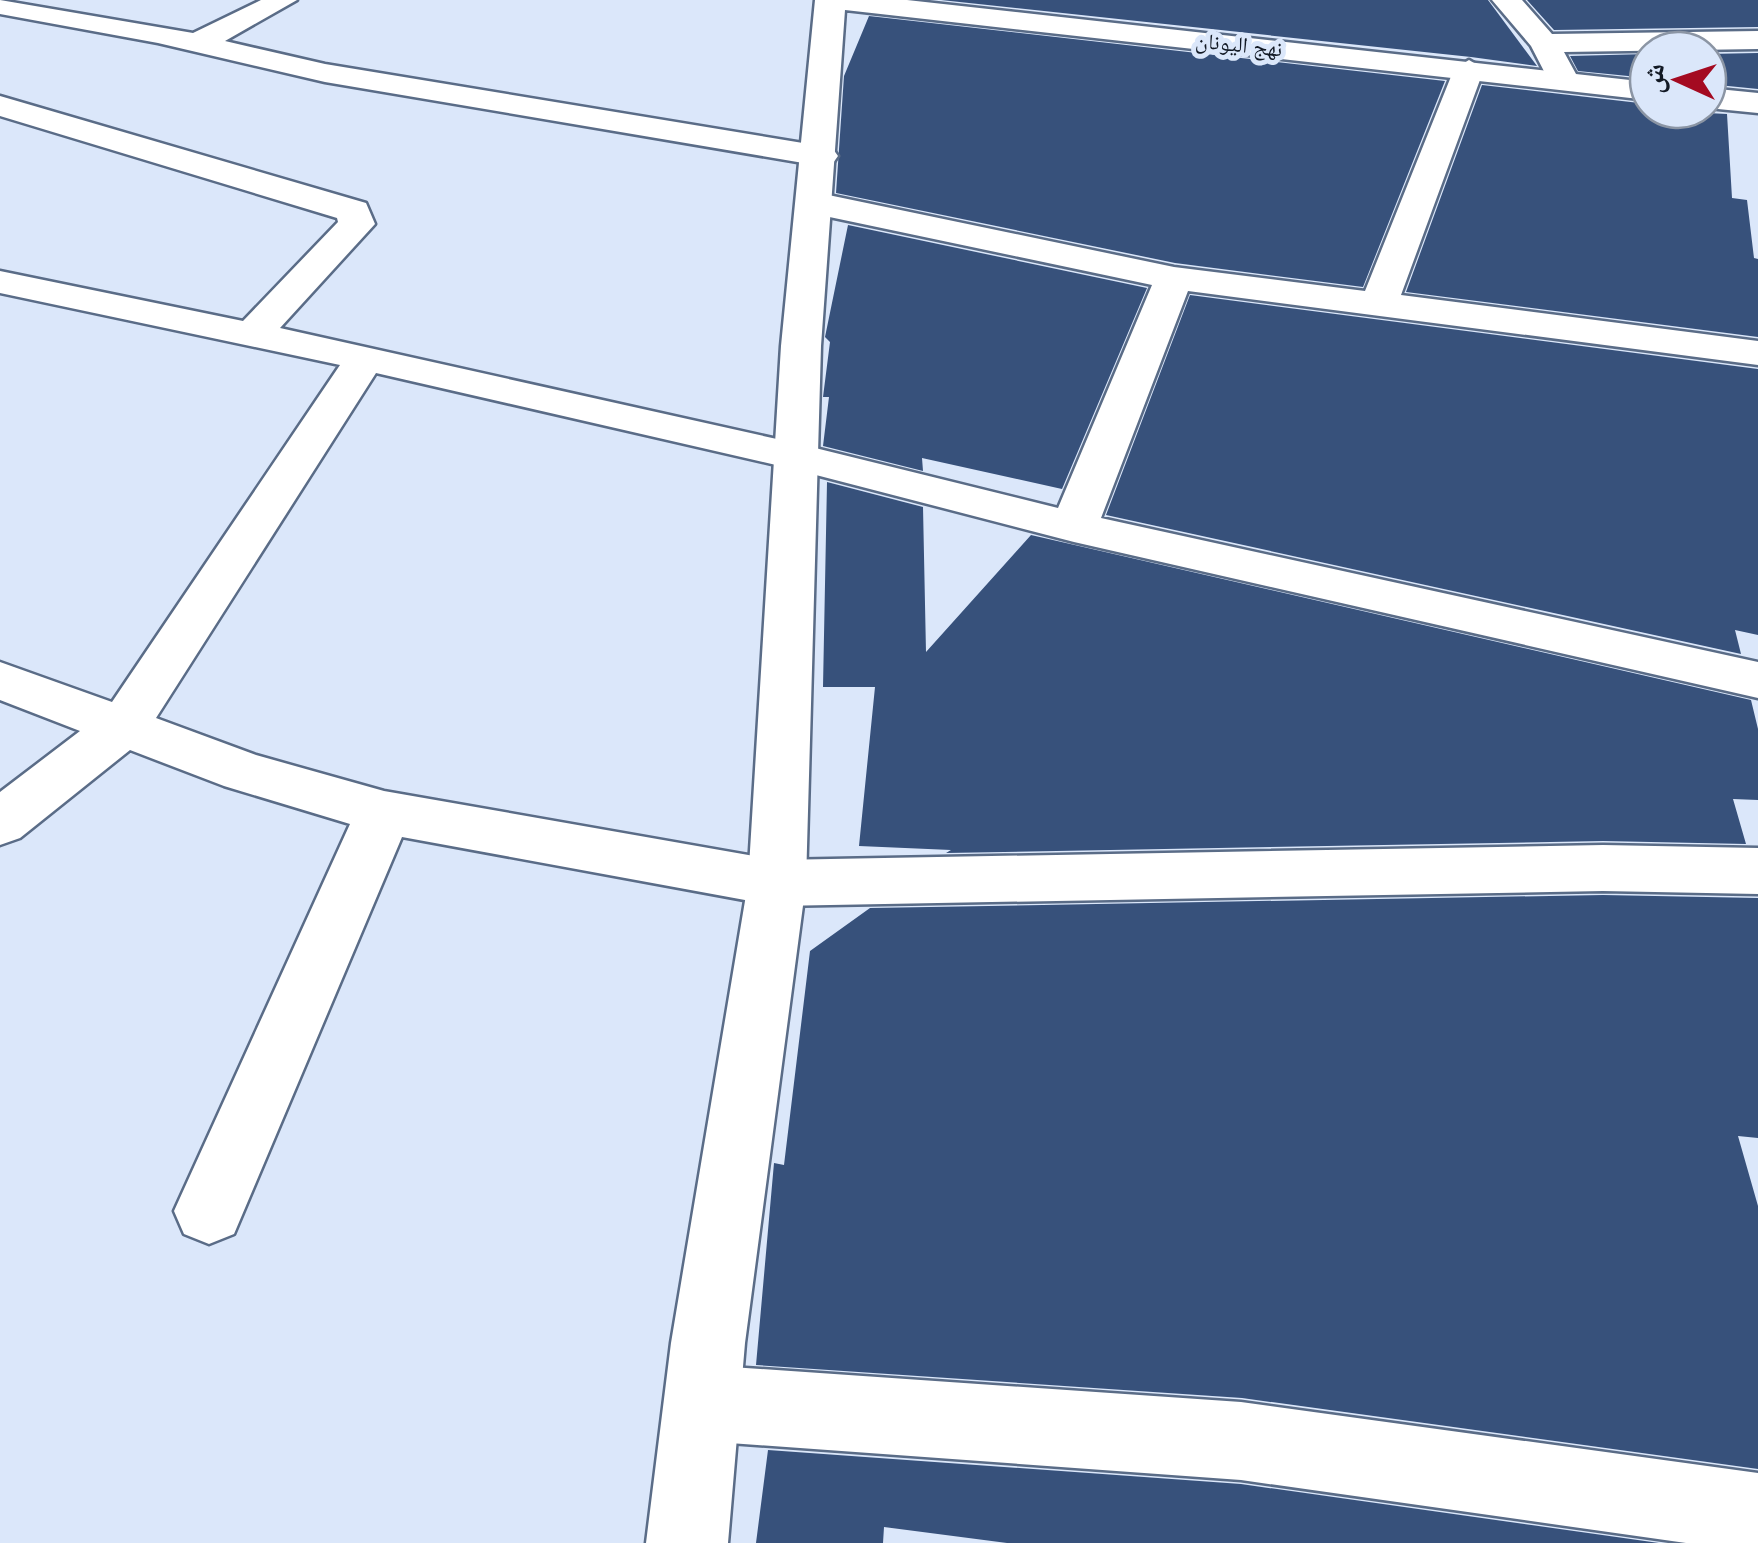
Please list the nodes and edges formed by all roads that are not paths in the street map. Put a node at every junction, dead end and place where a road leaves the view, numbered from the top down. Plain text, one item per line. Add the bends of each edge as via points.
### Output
1 (283, 0) edge
2 (830, 0) edge
3 (1506, 0) edge
4 (0, 5) edge
5 (1758, 40) edge
6 (197, 43) junction
7 (1544, 43) junction
8 (1469, 69) junction
9 (1563, 81) junction
10 (1628, 89) edge
11 (1728, 100) edge
12 (1758, 103) edge
13 (0, 106) edge
14 (818, 179) junction
15 (1174, 278) junction
16 (0, 282) edge
17 (1380, 301) junction
18 (253, 334) junction
19 (1758, 353) edge
20 (365, 358) junction
21 (796, 456) junction
22 (1074, 527) junction
23 (0, 680) edge
24 (1758, 680) edge
25 (124, 726) junction
26 (384, 812) junction
27 (0, 823) edge
28 (1758, 871) edge
29 (777, 883) junction
30 (209, 1211) dead end
31 (702, 1404) junction
32 (1758, 1513) edge
33 (686, 1543) edge

1 - 6 street
2 - 8 street, نهج اليونان
2 - 14 street
3 - 7 street
4 - 6 street
5 - 7 street
6 - 14 street
7 - 9 street
8 - 9 street, نهج اليونان
8 - 17 street
9 - 10 street, نهج اليونان
11 - 12 street
13 - 18 street via 354,211 357,224
14 - 15 street
14 - 21 street
15 - 17 street
15 - 22 street
16 - 18 street
17 - 19 street
18 - 20 street
20 - 21 street
20 - 25 street
21 - 22 street
21 - 29 street
22 - 24 street
23 - 25 street
25 - 26 street via 243,772
25 - 27 street
26 - 29 street
26 - 30 street
28 - 29 street
29 - 31 street
31 - 32 street via 1240,1441
31 - 33 street

